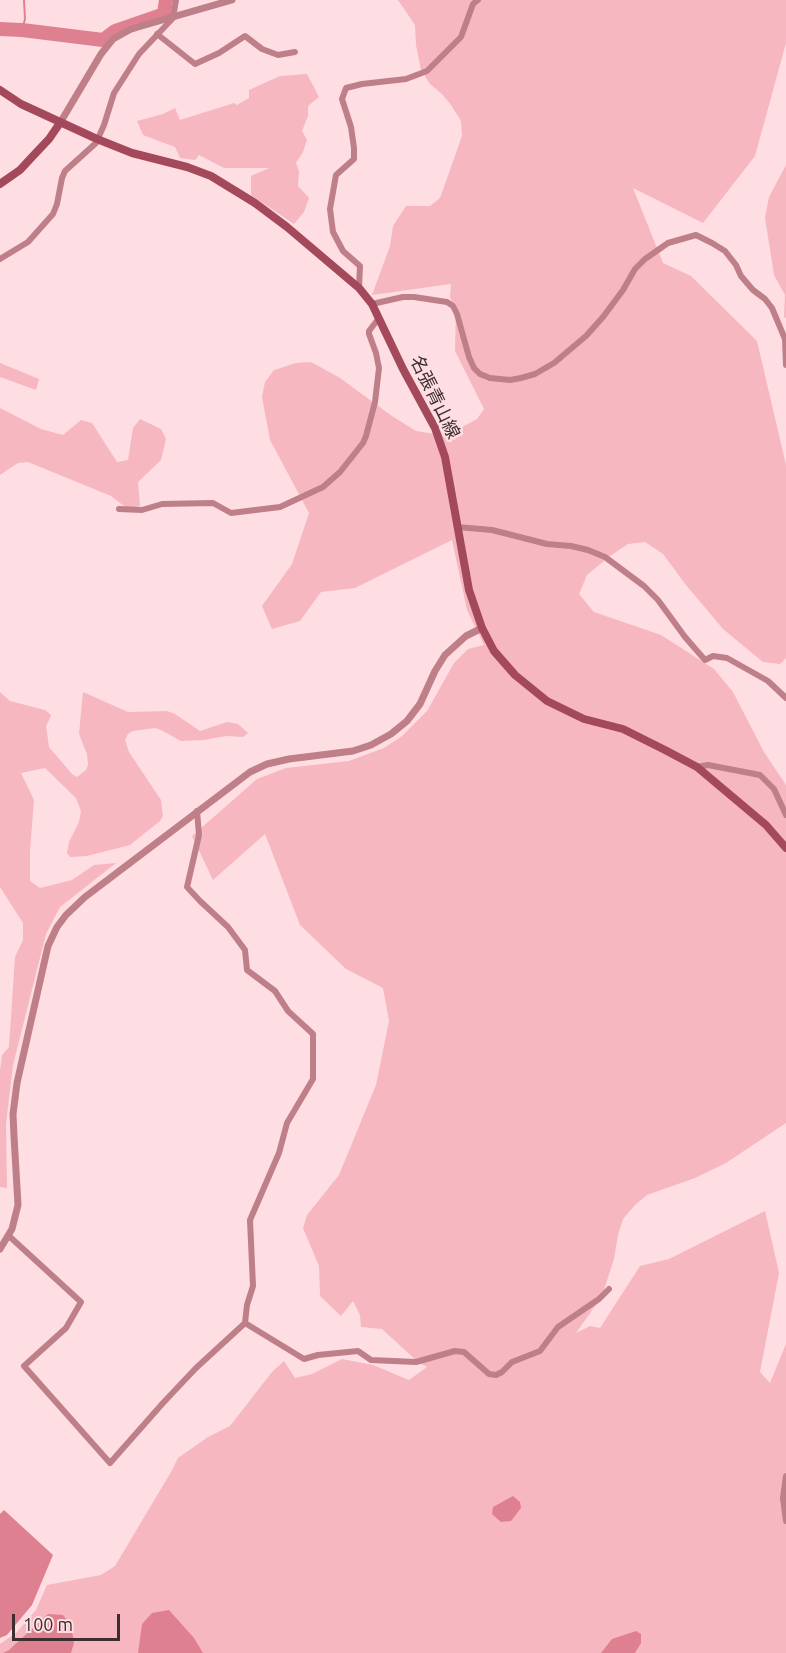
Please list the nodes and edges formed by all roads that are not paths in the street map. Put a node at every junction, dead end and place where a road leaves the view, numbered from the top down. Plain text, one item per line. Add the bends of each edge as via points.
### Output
1 (177, 0) edge
2 (232, 0) edge
3 (478, 0) edge
4 (173, 18) junction
5 (157, 34) junction
6 (295, 52) dead end
7 (0, 90) edge
8 (60, 123) junction
9 (97, 140) junction
10 (0, 183) edge
11 (0, 259) edge
12 (359, 288) junction
13 (372, 304) junction
14 (379, 318) junction
15 (786, 365) edge
16 (119, 509) dead end
17 (457, 527) junction
18 (482, 628) junction
19 (786, 698) edge
20 (697, 767) junction
21 (197, 811) junction
22 (786, 815) edge
23 (786, 848) edge
24 (9, 1236) junction
25 (0, 1249) edge
26 (609, 1289) dead end
27 (245, 1323) junction
28 (786, 1476) edge
29 (786, 1521) edge

1 - 4 street
2 - 4 street
3 - 12 street via 461,37 427,71 406,80 346,88 342,99 351,127 354,159 336,175 330,209 333,232 343,251 360,266
4 - 5 street
4 - 8 street via 131,29 113,39
5 - 6 street via 195,64 245,36 278,55
5 - 9 street via 114,93
7 - 8 main road, 名張青山線
8 - 9 main road, 名張青山線
8 - 10 main road via 20,170
9 - 11 street via 65,171 53,214 28,242
9 - 12 main road, 名張青山線 via 211,176 255,202
12 - 13 main road, 名張青山線
13 - 14 main road, 名張青山線
13 - 15 street via 403,297 447,302 458,314 474,368 490,378 521,378 554,363 586,336 645,260 668,243 696,235 725,251 741,276 772,308 785,339
14 - 16 street via 369,331 379,368 366,436 340,472 322,487 280,507 231,513 213,503
14 - 17 main road, 名張青山線 via 435,428 445,456
17 - 18 main road, 名張青山線 via 469,590
17 - 19 street via 571,546 605,557 658,600 705,660 713,656 727,658 768,681
18 - 20 main road, 名張青山線 via 494,651 515,675 547,701 584,719 623,729
18 - 21 street via 445,655 420,704 385,738 353,751 267,764 242,777
20 - 22 street via 708,765 760,775 774,789
20 - 23 main road, 名張青山線 via 766,825
21 - 24 street via 78,903 51,939 16,1090 18,1205
21 - 27 street via 199,835 187,887 228,927 245,951 247,970 274,991 288,1011 313,1034 313,1079 287,1124 250,1220 253,1286
24 - 25 street
24 - 27 street via 81,1302 66,1328 24,1366 110,1463 196,1368
26 - 27 street via 558,1327 538,1353 512,1362 496,1375 486,1372 464,1352 455,1351 410,1362 371,1360 358,1351 304,1359
28 - 29 street

